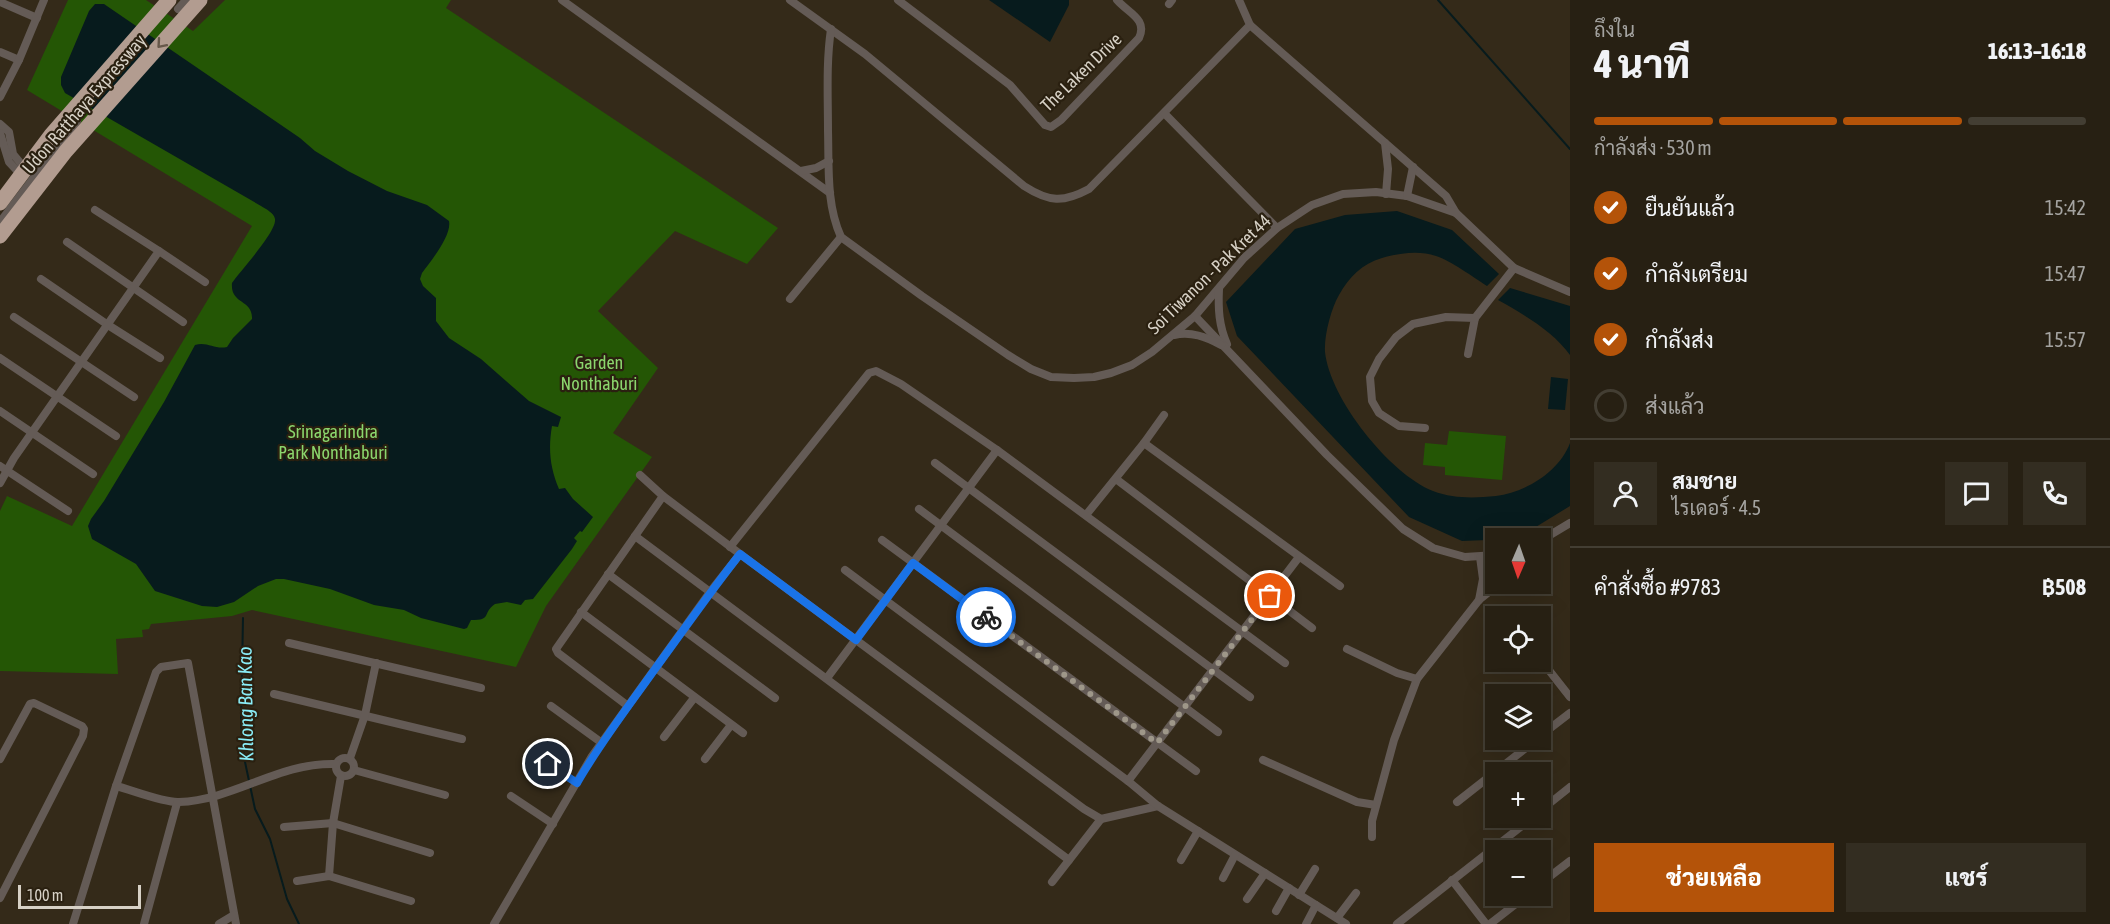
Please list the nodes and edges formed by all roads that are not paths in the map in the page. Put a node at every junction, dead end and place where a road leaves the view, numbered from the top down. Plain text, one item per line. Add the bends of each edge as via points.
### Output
1 (44, 0) edge
2 (186, 0) edge
3 (200, 0) edge
4 (562, 0) edge
5 (790, 0) edge
6 (898, 0) edge
7 (1117, 0) edge
8 (1239, 0) edge
9 (0, 2) edge
10 (173, 4) edge
11 (37, 18) junction
12 (1250, 25) junction
13 (831, 28) junction
14 (0, 52) edge
15 (19, 60) junction
16 (0, 97) edge
17 (1165, 114) junction
18 (77, 121) dead end
19 (0, 124) edge
20 (0, 133) edge
21 (51, 135) junction
22 (1385, 143) junction
23 (829, 161) junction
24 (1413, 167) junction
25 (801, 171) junction
26 (31, 181) junction
27 (0, 193) edge
28 (830, 193) junction
29 (1386, 194) junction
30 (1407, 196) junction
31 (0, 203) edge
32 (95, 210) dead end
33 (1456, 213) junction
34 (0, 222) edge
35 (1277, 228) junction
36 (0, 236) edge
37 (841, 237) junction
38 (67, 242) dead end
39 (159, 251) junction
40 (1514, 268) junction
41 (42, 279) dead end
42 (205, 282) dead end
43 (133, 289) junction
44 (1219, 289) junction
45 (1570, 292) edge
46 (790, 299) dead end
47 (1195, 316) junction
48 (14, 317) dead end
49 (1475, 318) junction
50 (183, 322) dead end
51 (108, 325) junction
52 (1174, 335) junction
53 (1229, 350) junction
54 (1468, 354) dead end
55 (0, 358) edge
56 (160, 358) dead end
57 (82, 363) junction
58 (58, 397) junction
59 (134, 397) dead end
60 (0, 411) edge
61 (1164, 415) dead end
62 (1425, 428) dead end
63 (32, 434) junction
64 (116, 436) dead end
65 (1144, 443) junction
66 (998, 450) junction
67 (935, 463) dead end
68 (3, 468) edge
69 (93, 474) dead end
70 (640, 475) dead end
71 (1116, 479) junction
72 (0, 483) edge
73 (969, 488) junction
74 (663, 496) junction
75 (919, 509) dead end
76 (68, 511) dead end
77 (1086, 515) junction
78 (1570, 523) edge
79 (942, 526) junction
80 (1551, 535) edge
81 (635, 536) junction
82 (882, 540) dead end
83 (730, 547) junction
84 (740, 554) junction
85 (1485, 556) edge
86 (1299, 557) junction
87 (1480, 557) junction
88 (913, 563) junction
89 (845, 570) dead end
90 (608, 573) junction
91 (1340, 586) dead end
92 (710, 592) junction
93 (1486, 594) edge
94 (1270, 596) junction
95 (886, 600) junction
96 (1479, 600) junction
97 (581, 612) junction
98 (1312, 628) dead end
99 (683, 630) junction
100 (1243, 631) junction
101 (856, 640) junction
102 (289, 643) dead end
103 (1347, 649) dead end
104 (376, 663) junction
105 (1286, 663) dead end
106 (655, 669) junction
107 (1213, 670) junction
108 (1550, 672) edge
109 (827, 678) junction
110 (1417, 679) junction
111 (481, 688) dead end
112 (274, 694) dead end
113 (1250, 697) dead end
114 (1570, 697) edge
115 (694, 698) junction
116 (775, 698) dead end
117 (551, 706) dead end
118 (628, 706) junction
119 (1185, 707) junction
120 (1570, 713) edge
121 (364, 715) junction
122 (731, 725) junction
123 (1551, 728) edge
124 (1218, 732) dead end
125 (742, 733) dead end
126 (664, 737) dead end
127 (462, 739) dead end
128 (602, 743) junction
129 (1157, 743) junction
130 (1521, 750) edge
131 (533, 754) dead end
132 (350, 758) junction
133 (0, 759) edge
134 (705, 759) dead end
135 (1263, 760) dead end
136 (336, 764) junction
137 (354, 770) junction
138 (1196, 771) dead end
139 (341, 776) junction
140 (1128, 781) junction
141 (577, 783) junction
142 (116, 786) junction
143 (1570, 787) edge
144 (445, 795) dead end
145 (511, 796) dead end
146 (213, 797) junction
147 (1457, 802) dead end
148 (1551, 802) edge
149 (177, 803) junction
150 (1376, 805) junction
151 (1158, 806) junction
152 (1101, 819) junction
153 (333, 822) junction
154 (553, 824) junction
155 (284, 827) dead end
156 (1519, 828) edge
157 (1198, 831) junction
158 (1372, 837) dead end
159 (430, 853) dead end
160 (1235, 855) junction
161 (1069, 860) junction
162 (1181, 860) dead end
163 (1570, 861) edge
164 (1315, 868) dead end
165 (1265, 873) junction
166 (329, 876) junction
167 (1551, 876) edge
168 (1223, 878) dead end
169 (1452, 880) junction
170 (297, 881) dead end
171 (1052, 882) dead end
172 (1289, 888) junction
173 (1356, 893) dead end
174 (1299, 895) junction
175 (0, 898) edge
176 (1247, 899) dead end
177 (411, 901) dead end
178 (1316, 905) junction
179 (1512, 906) edge
180 (1276, 911) dead end
181 (1337, 918) junction
182 (235, 919) edge
183 (73, 924) edge
184 (144, 924) edge
185 (219, 924) edge
186 (494, 924) edge
187 (1306, 924) edge
188 (1346, 924) edge
189 (1397, 924) edge
190 (1488, 924) edge

1 - 11 street
2 - 10 street
3 -> 36 highway, Udon Ratthaya Expressway via 66,152
4 - 25 street
5 - 13 street
6 - 7 street, The Laken Drive via 1010,85 1051,127 1139,38 1139,20
8 - 12 street
9 - 11 street
10 - 21 highway, Udon Ratthaya Expressway, bridge
11 - 15 street
12 - 17 street
12 - 22 street
13 - 17 street via 1024,186 1050,199 1074,197 1089,189
13 - 23 street via 827,70
14 - 15 street
15 - 16 street
17 - 35 street
18 - 26 street
19 - 26 street via 9,132 13,154
20 - 26 street via 9,162
21 - 27 highway, bridge
21 - 31 highway, Udon Ratthaya Expressway, bridge
22 - 24 street
22 - 29 street
23 - 25 street
23 - 28 street
24 - 30 street
24 - 33 street via 1446,196
25 - 28 street
26 - 34 street
28 - 37 street
29 - 30 street, Soi Tiwanon - Pak Kret 44
29 - 35 street, Soi Tiwanon - Pak Kret 44 via 1343,194 1312,205
30 - 33 street, Soi Tiwanon - Pak Kret 44
32 - 39 street
33 - 40 street, Soi Tiwanon - Pak Kret 44
35 - 44 street, Soi Tiwanon - Pak Kret 44 via 1244,258
37 - 46 street
37 - 52 street, Soi Tiwanon - Pak Kret 44 via 1008,355 1051,377 1111,373 1132,365
38 - 43 street
39 - 42 street
39 - 43 street
40 - 45 street, Soi Tiwanon - Pak Kret 44
40 - 49 street
41 - 51 street
43 - 50 street
43 - 51 street
44 - 47 street, Soi Tiwanon - Pak Kret 44
44 - 53 street via 1218,314
47 - 52 street, Soi Tiwanon - Pak Kret 44
47 - 53 street
48 - 57 street
49 - 54 street
49 - 62 street via 1446,317 1413,324 1396,337 1370,377 1372,401 1379,413 1399,426
51 - 56 street
51 - 57 street
52 - 53 street via 1204,336
53 - 87 street via 1403,529 1432,548
55 - 58 street
57 - 58 street
57 - 59 street
58 - 63 street
58 - 64 street
60 - 63 street
61 - 65 street
63 - 68 street
63 - 69 street
65 - 71 street
65 - 86 street
66 - 73 street
66 - 77 street
66 - 83 street via 901,384 873,371
67 - 73 street
68 - 72 street
68 - 76 street
70 - 74 street
71 - 77 street
71 - 94 street
73 - 79 street
73 - 107 street
74 - 81 street
74 - 83 street
75 - 79 street
77 - 100 street
78 - 80 street
79 - 88 street
79 - 119 street
81 - 90 street
81 - 92 street
82 - 88 street
83 - 84 street
84 - 92 street
84 - 101 street
85 - 87 street
86 - 91 street
86 - 94 street
87 - 96 street via 1483,579
88 - 95 street
88 - 129 street
89 - 95 street
90 - 97 street
90 - 99 street
92 - 99 street
92 - 109 street
93 - 96 street
94 - 98 street
94 - 100 street
95 - 101 street
95 - 140 street
96 - 110 street
97 - 106 street
97 - 118 street via 557,651
99 - 106 street
99 - 116 street
100 - 105 street
100 - 107 street
101 - 109 street
101 - 152 street
102 - 104 street
103 - 110 street
104 - 111 street
104 - 121 street
106 - 115 street
106 - 118 street
107 - 113 street
107 - 119 street
108 - 114 street
109 - 161 street
110 - 150 street
112 - 121 street
115 - 122 street
115 - 126 street
117 - 128 street
118 - 128 street
119 - 124 street
119 - 129 street
120 - 123 street
121 - 127 street
121 - 132 street
122 - 125 street
122 - 134 street
128 - 141 street
129 - 138 street
129 - 140 street
130 - 147 street
131 - 141 street
132 - 136 street via 341,758
132 - 137 street
133 - 175 street via 30,704 84,729
135 - 150 street via 1357,802
136 - 139 street
136 - 146 street via 306,765
137 - 139 street via 349,776
137 - 144 street
139 - 153 street
140 - 151 street
141 - 154 street
142 - 146 street via 156,672 161,667 188,663
142 - 149 street
142 - 183 street
143 - 148 street
145 - 154 street
146 - 149 street
146 - 182 street
149 - 184 street
150 - 158 street
151 - 152 street
151 - 157 street
152 - 161 street
153 - 155 street
153 - 159 street
153 - 166 street
154 - 186 street
156 - 169 street
157 - 160 street
157 - 162 street
160 - 165 street
160 - 168 street
161 - 171 street
163 - 167 street
164 - 174 street
165 - 172 street
165 - 176 street
166 - 170 street
166 - 177 street
169 - 189 street
169 - 190 street
172 - 174 street
172 - 180 street
173 - 181 street
174 - 178 street
178 - 181 street
178 - 187 street
179 - 190 street
181 - 188 street
182 - 185 street

